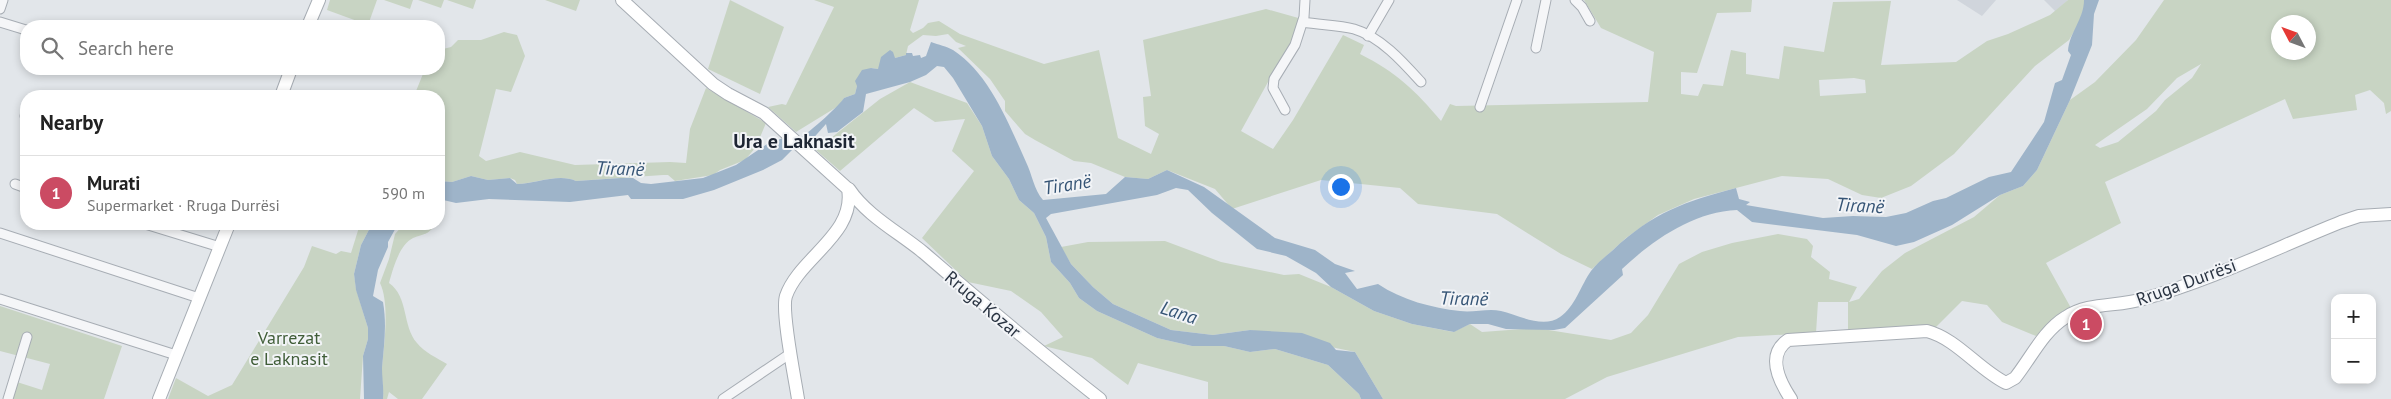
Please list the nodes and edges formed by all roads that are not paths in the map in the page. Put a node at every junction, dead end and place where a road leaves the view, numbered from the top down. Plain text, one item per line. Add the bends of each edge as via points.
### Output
1 (3, 0) edge
2 (319, 0) edge
3 (622, 0) edge
4 (1305, 0) edge
5 (1389, 0) edge
6 (1518, 0) edge
7 (1546, 0) edge
8 (1575, 0) edge
9 (0, 9) edge
10 (311, 20) edge
11 (1590, 21) dead end
12 (0, 22) edge
13 (1303, 22) junction
14 (20, 28) edge
15 (1368, 36) junction
16 (1536, 48) dead end
17 (289, 75) edge
18 (1421, 82) dead end
19 (282, 90) edge
20 (1480, 106) dead end
21 (1285, 110) dead end
22 (15, 184) dead end
23 (845, 185) junction
24 (20, 186) edge
25 (866, 208) junction
26 (2391, 214) edge
27 (845, 216) junction
28 (165, 230) edge
29 (227, 230) edge
30 (0, 233) edge
31 (220, 247) junction
32 (199, 298) junction
33 (0, 299) edge
34 (27, 337) dead end
35 (791, 353) junction
36 (176, 355) junction
37 (1789, 396) edge
38 (8, 399) edge
39 (159, 399) edge
40 (723, 399) edge
41 (798, 399) edge
42 (1100, 399) edge
43 (1775, 399) edge

1 - 9 street
2 - 10 street
3 - 23 street via 713,84 764,112
4 - 13 street
5 - 15 street
6 - 20 street
7 - 16 street
8 - 11 street
12 - 14 street
13 - 15 street via 1354,29
13 - 21 street via 1295,45 1274,79 1273,88
15 - 18 street via 1392,52
17 - 19 street
22 - 24 street
23 - 25 street, Rruga Kozar
23 - 27 street via 849,206
25 - 27 street via 853,209
25 - 42 street, Rruga Kozar
26 - 37 street, Rruga Durrësi via 2359,216 2341,222 2142,300 2076,311 2056,324 2015,378 2006,383 1991,376 1946,339 1927,331 1799,338 1782,344 1775,360
27 - 35 street via 786,295 784,307
28 - 31 street
29 - 31 street
30 - 32 street
31 - 32 street
32 - 36 street
33 - 36 street
34 - 38 street
35 - 40 street
35 - 41 street
36 - 39 street
37 - 43 street

